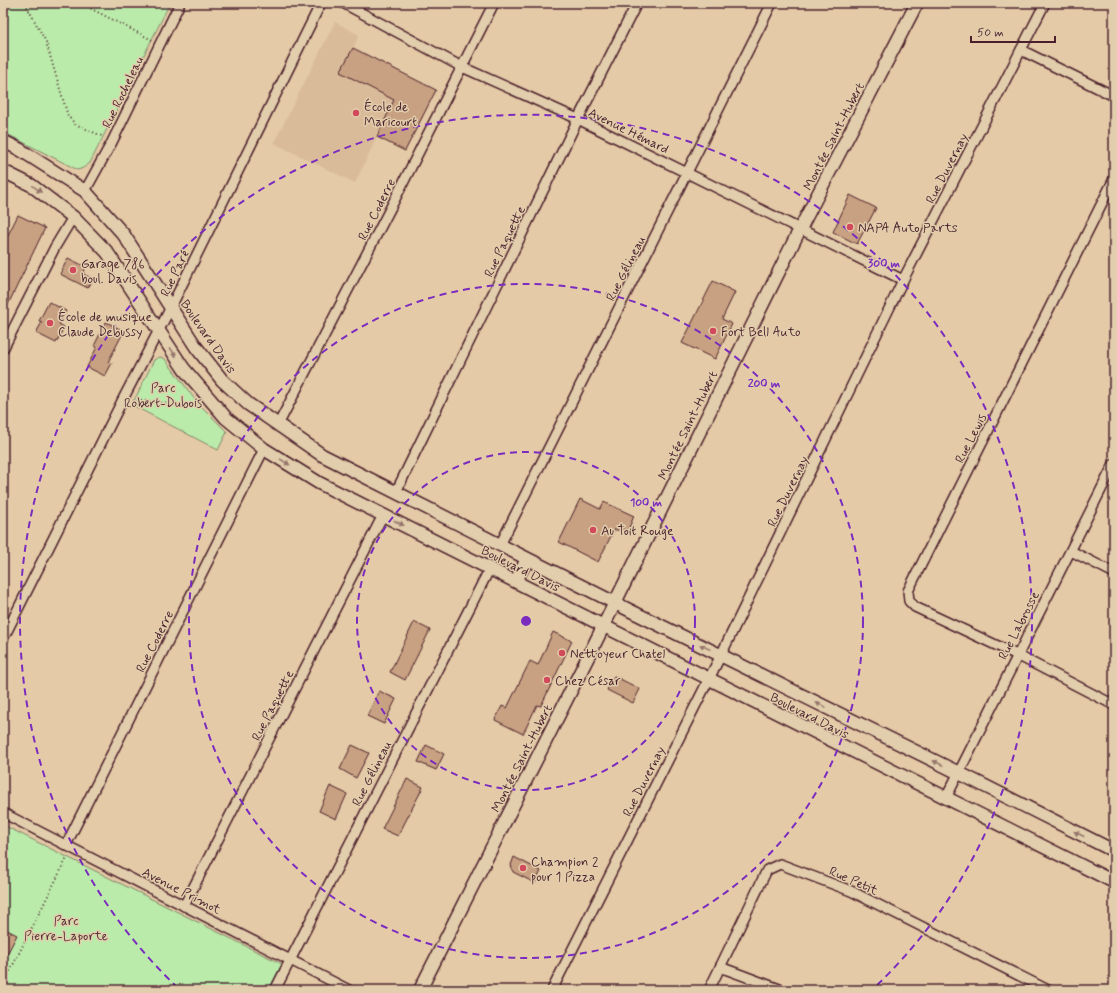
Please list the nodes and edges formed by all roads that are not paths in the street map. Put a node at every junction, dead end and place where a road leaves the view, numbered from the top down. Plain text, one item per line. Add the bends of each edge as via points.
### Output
1 (180, 3) edge
2 (321, 3) edge
3 (343, 3) edge
4 (494, 3) edge
5 (637, 3) edge
6 (772, 3) edge
7 (917, 3) edge
8 (1045, 3) edge
9 (1021, 50) junction
10 (462, 68) junction
11 (1114, 96) edge
12 (578, 119) junction
13 (3, 141) edge
14 (3, 171) edge
15 (687, 173) junction
16 (1114, 179) edge
17 (85, 191) junction
18 (72, 217) junction
19 (800, 229) junction
20 (903, 280) junction
21 (171, 307) junction
22 (158, 330) junction
23 (3, 348) edge
24 (278, 425) junction
25 (264, 449) junction
26 (1114, 464) edge
27 (396, 492) junction
28 (383, 515) junction
29 (500, 545) junction
30 (1071, 550) junction
31 (527, 559) junction
32 (490, 568) junction
33 (1114, 572) edge
34 (516, 581) junction
35 (614, 602) junction
36 (603, 626) junction
37 (3, 639) edge
38 (721, 655) junction
39 (1017, 655) junction
40 (709, 679) junction
41 (1114, 705) edge
42 (959, 773) junction
43 (946, 798) junction
44 (3, 813) edge
45 (69, 846) junction
46 (1114, 851) edge
47 (1114, 882) edge
48 (184, 906) junction
49 (290, 960) junction
50 (720, 967) junction
51 (275, 990) edge
52 (349, 990) edge
53 (420, 990) edge
54 (552, 990) edge
55 (709, 990) edge
56 (782, 990) edge
57 (1048, 990) edge

1 - 17 street, Rue Rocheleau
2 - 21 street, Rue Paré
3 - 10 street, Avenue Hémard
4 - 10 street, Rue Coderre
5 - 12 street, Rue Paquette
6 - 15 street, Rue Gélineau
7 - 19 street, Montée Saint-Hubert
8 - 9 street, Rue Duvernay
9 - 11 street
9 - 20 street, Rue Duvernay
10 - 12 street, Avenue Hémard
10 - 24 street, Rue Coderre
12 - 15 street, Avenue Hémard
12 - 27 street, Rue Paquette
13 - 17 street, Boulevard Davis
14 -> 18 street, Boulevard Davis via 31,185
15 - 19 street, Avenue Hémard
15 - 29 street, Rue Gélineau
16 - 39 street, Rue Lewis via 908,591 909,601 915,607
17 - 21 street, Boulevard Davis via 124,235
18 - 22 street, Boulevard Davis via 108,252
18 - 23 street
19 - 20 street, Avenue Hémard
19 - 35 street, Montée Saint-Hubert
20 - 38 street, Rue Duvernay
21 - 22 street, Rue Paré
21 - 24 street, Boulevard Davis via 196,347 222,380 248,404
22 -> 25 street, Boulevard Davis via 184,369 226,418
22 - 37 street, Rue Paré
24 - 27 street, Boulevard Davis via 322,455
25 -> 28 street, Boulevard Davis via 319,483
25 - 45 street, Rue Coderre
26 - 30 street, Rue Labrosse
27 - 29 street, Boulevard Davis
28 -> 32 street, Boulevard Davis
28 - 48 street, Rue Paquette
29 - 31 street, Boulevard Davis
30 - 33 street
30 - 39 street, Rue Labrosse
31 - 34 street
31 - 35 street, Boulevard Davis
32 - 34 street, Boulevard Davis
32 - 49 street, Rue Gélineau
34 - 36 street, Boulevard Davis
35 - 36 street, Montée Saint-Hubert
38 -> 35 street, Boulevard Davis
36 - 40 street, Boulevard Davis
36 - 53 street, Montée Saint-Hubert
38 - 40 street, Rue Duvernay
42 -> 38 street, Boulevard Davis
39 - 41 street, Rue Lewis
39 - 42 street, Rue Labrosse
40 - 43 street, Boulevard Davis
40 - 54 street, Rue Duvernay
42 - 43 street, Rue Labrosse
46 -> 42 street, Boulevard Davis
43 - 47 street, Boulevard Davis
44 - 45 street, Avenue Primot
45 - 48 street, Avenue Primot
48 - 49 street, Avenue Primot
49 - 51 street, Rue Gélineau
49 - 52 street, Avenue Primot
50 - 55 street, Rue Petit
50 - 56 street
50 - 57 street, Rue Petit via 767,870 780,864 851,891

